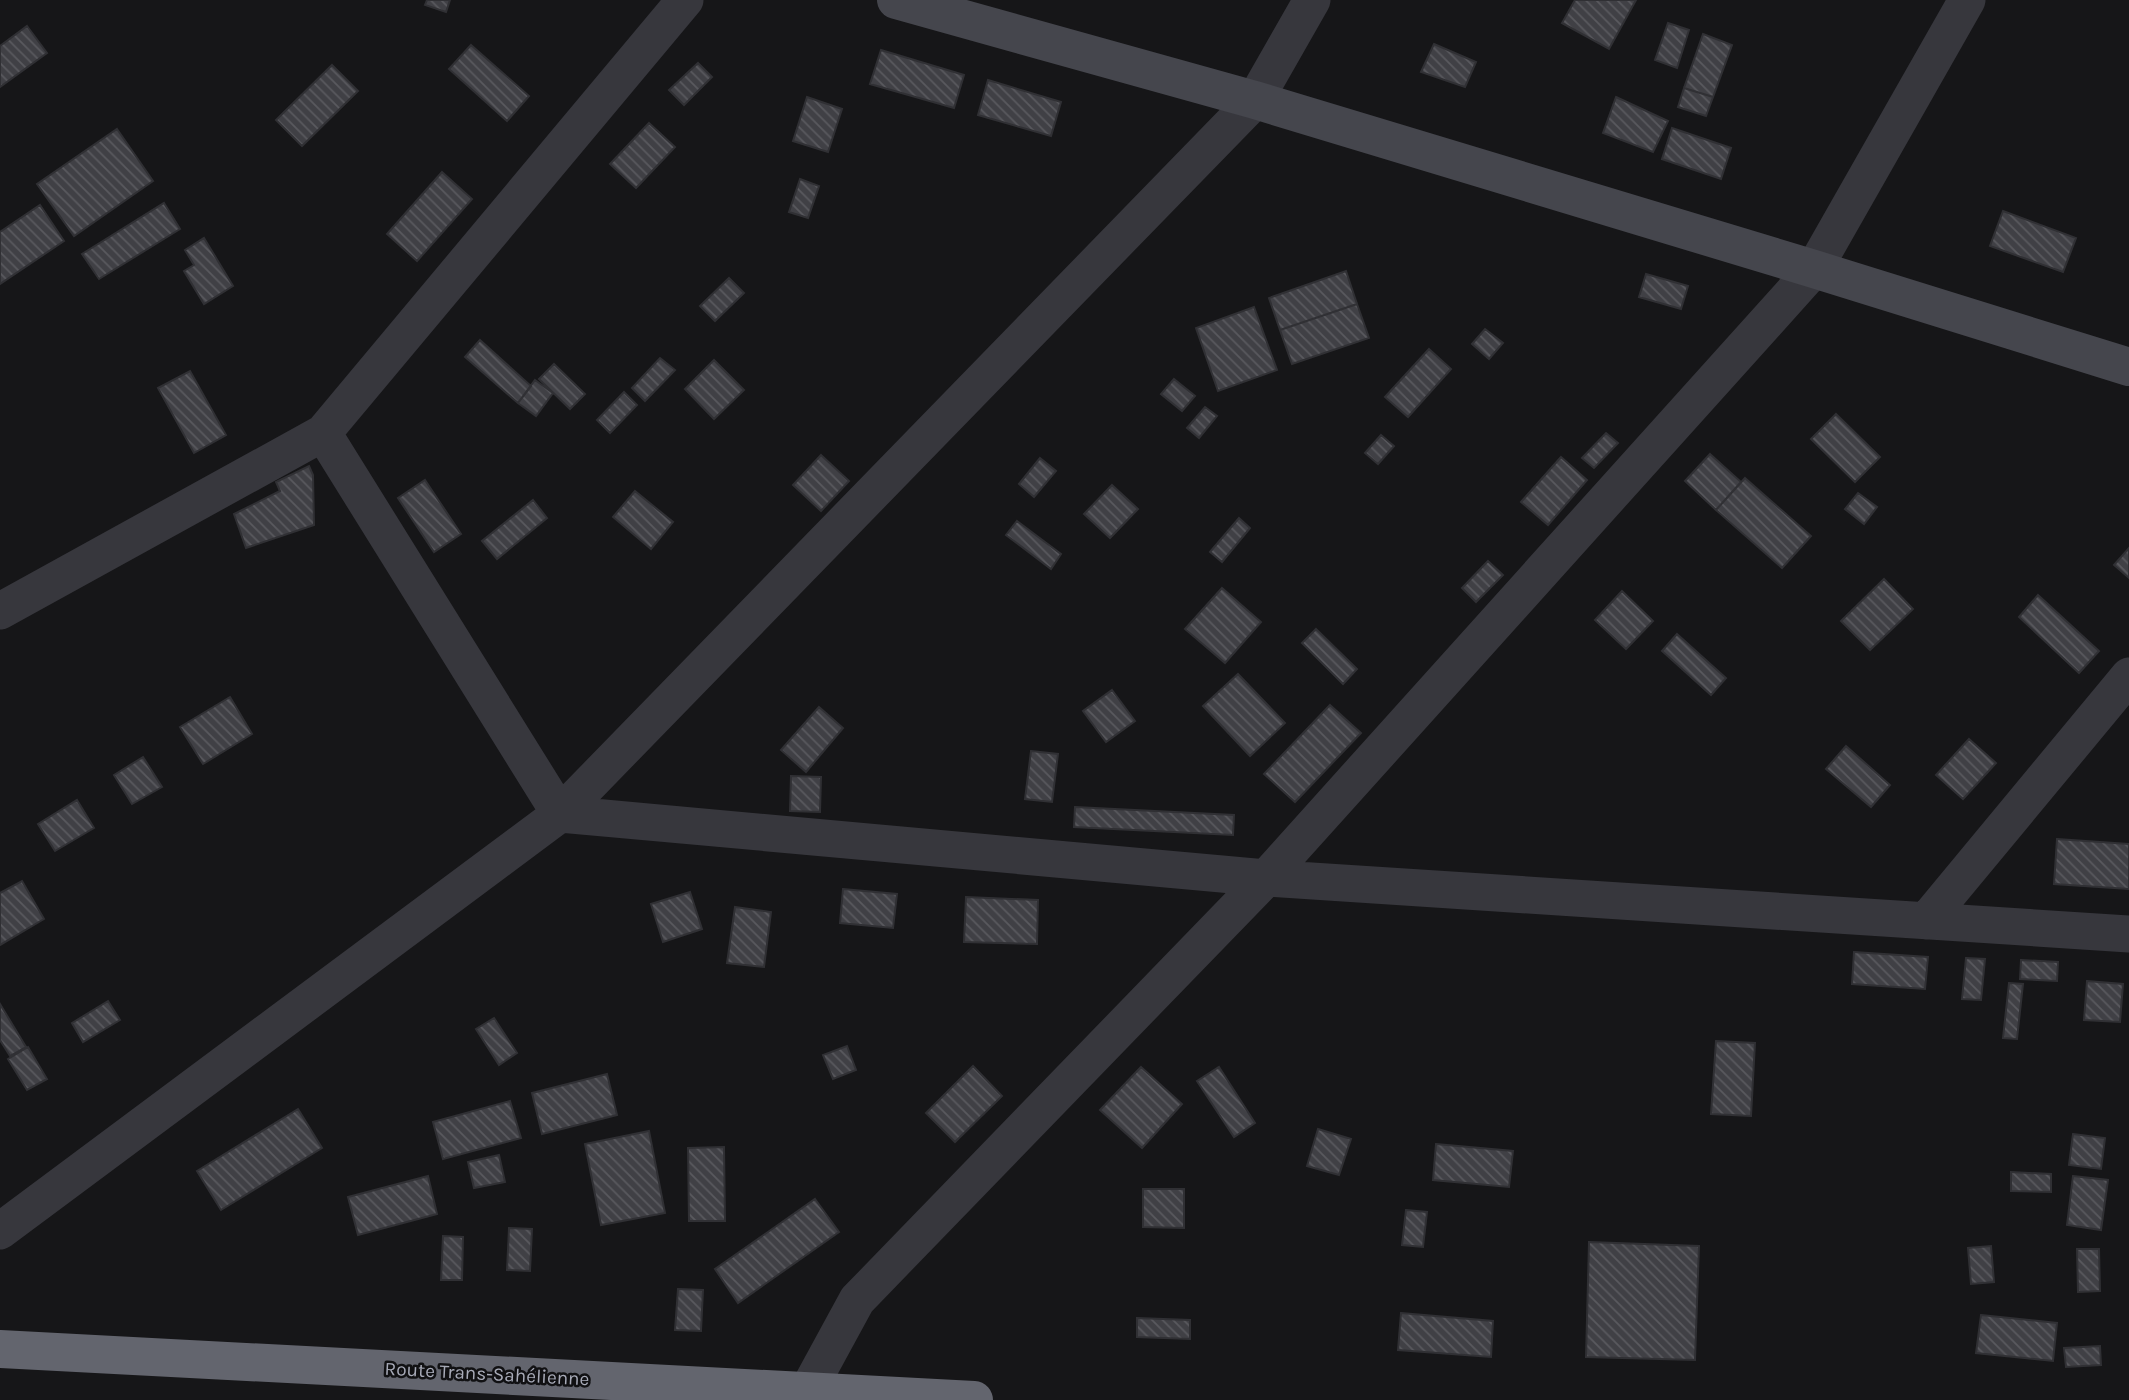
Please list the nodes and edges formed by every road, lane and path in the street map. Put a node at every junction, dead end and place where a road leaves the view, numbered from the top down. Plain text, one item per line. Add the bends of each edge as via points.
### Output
1 (684, 0) edge
2 (896, 0) edge
3 (1312, 0) edge
4 (1968, 0) edge
5 (1255, 100) junction
6 (1814, 269) junction
7 (2129, 367) edge
8 (323, 433) junction
9 (0, 611) edge
10 (2129, 676) edge
11 (560, 814) junction
12 (1266, 878) junction
13 (1926, 921) junction
14 (2129, 934) edge
15 (0, 1231) edge
16 (0, 1349) edge
17 (808, 1395) edge
18 (974, 1400) edge

1 - 8 street
2 - 5 street
3 - 5 street
4 - 6 street
5 - 6 street
5 - 11 street
6 - 7 street
6 - 12 street
8 - 9 street
8 - 11 street
10 - 13 street
11 - 12 street
11 - 15 street
12 - 13 street
12 - 17 street via 857,1300
13 - 14 street
16 - 17 highway, Route Trans-Sahélienne
17 - 18 highway, Route Trans-Sahélienne

